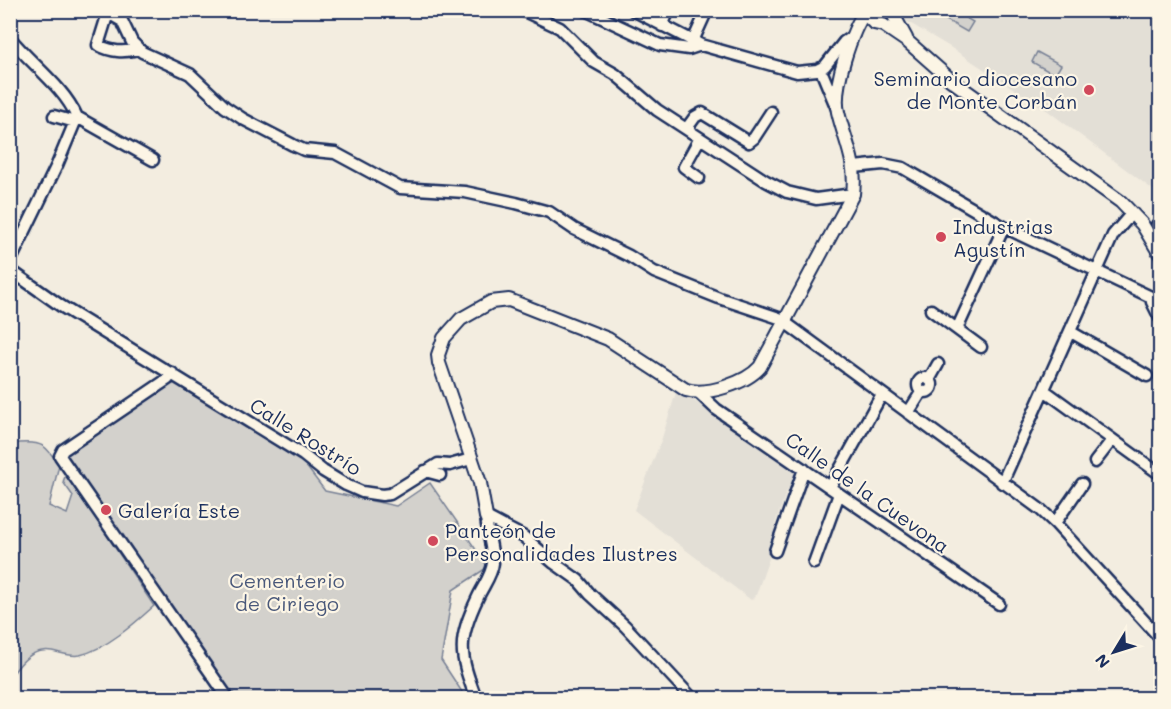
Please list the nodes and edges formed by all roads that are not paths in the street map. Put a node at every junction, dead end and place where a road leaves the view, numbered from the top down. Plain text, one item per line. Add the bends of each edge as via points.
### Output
1 (633, 10) edge
2 (669, 10) edge
3 (707, 10) edge
4 (867, 10) edge
5 (523, 11) edge
6 (587, 11) edge
7 (105, 12) edge
8 (894, 13) edge
9 (879, 24) junction
10 (662, 26) junction
11 (854, 34) junction
12 (10, 38) edge
13 (908, 42) junction
14 (697, 43) junction
15 (138, 49) junction
16 (843, 68) junction
17 (824, 71) junction
18 (838, 85) junction
19 (771, 112) dead end
20 (838, 112) junction
21 (54, 116) dead end
22 (76, 120) junction
23 (687, 128) junction
24 (700, 138) junction
25 (153, 160) dead end
26 (855, 167) junction
27 (699, 178) dead end
28 (853, 194) junction
29 (1131, 211) junction
30 (1004, 226) junction
31 (1161, 254) edge
32 (10, 261) edge
33 (10, 270) edge
34 (1096, 272) junction
35 (1156, 297) edge
36 (931, 310) dead end
37 (1161, 318) edge
38 (784, 322) junction
39 (957, 329) junction
40 (1071, 332) junction
41 (981, 347) dead end
42 (938, 364) dead end
43 (171, 373) junction
44 (1147, 376) dead end
45 (715, 389) junction
46 (1044, 390) junction
47 (698, 393) junction
48 (882, 394) junction
49 (716, 409) junction
50 (908, 413) junction
51 (1112, 440) junction
52 (471, 459) junction
53 (1095, 462) dead end
54 (804, 469) junction
55 (425, 471) junction
56 (1161, 474) edge
57 (440, 475) dead end
58 (1002, 483) junction
59 (1082, 484) dead end
60 (835, 490) junction
61 (486, 517) junction
62 (1055, 523) junction
63 (775, 551) dead end
64 (814, 563) dead end
65 (999, 604) dead end
66 (1161, 638) edge
67 (228, 699) edge
68 (476, 699) edge
69 (692, 699) edge

1 - 10 street
2 - 10 street
3 - 14 street
4 - 9 main road via 870,19
4 - 11 main road
5 - 23 street via 560,28 594,62
6 - 14 street via 660,45 689,49
7 - 15 street via 122,21
7 - 15 street via 98,45 122,52
8 - 9 main road via 890,22
8 - 13 main road
9 - 11 main road via 864,25
9 - 13 main road
10 - 14 street
11 - 16 main road
11 - 17 street
12 - 22 street via 62,92
13 - 29 main road via 951,80
14 - 17 street via 782,70
15 - 38 street via 190,74 225,107 304,150 335,153 400,188 465,192 549,212 654,272
16 - 17 street
16 - 18 main road
17 - 18 street
17 - 20 street
18 - 20 main road
19 - 23 street via 749,142 702,113
20 - 26 main road
21 - 22 street
22 - 25 street
22 - 32 street
23 - 24 street
24 - 27 street via 684,166
24 - 28 street via 787,192 816,199
26 - 28 main road
26 - 30 street via 883,164 903,168
28 - 38 main road
29 - 31 main road
29 - 34 street via 1113,235
30 - 34 street
30 - 39 street
33 - 43 street, Calle Rostrío
34 - 35 street
34 - 40 street
35 - 37 street via 1152,302
36 - 39 street
38 - 45 main road via 755,373
38 - 48 street
39 - 41 street
40 - 44 street
40 - 46 street
42 - 50 street via 929,380 930,389 921,391
43 - 55 street, Calle Rostrío via 362,492 390,494
43 - 67 street via 63,450 60,456
45 - 47 main road
45 - 49 street via 711,402
46 - 51 street
46 - 58 street
47 - 49 street, Calle de la Cuevona
47 - 52 main road via 686,390 591,331 509,300 491,302 451,329 438,355
48 - 50 street
48 - 60 street
49 - 54 street, Calle de la Cuevona
50 - 58 street
51 - 53 street
51 - 56 street
52 - 55 street, Calle Rostrío via 438,464
52 - 61 main road
54 - 60 street, Calle de la Cuevona
54 - 63 street
55 - 57 street
58 - 62 street
59 - 62 street
60 - 64 street
60 - 65 street, Calle de la Cuevona
61 - 68 street via 493,563 462,648
61 - 69 street via 524,537 578,580
62 - 66 street

